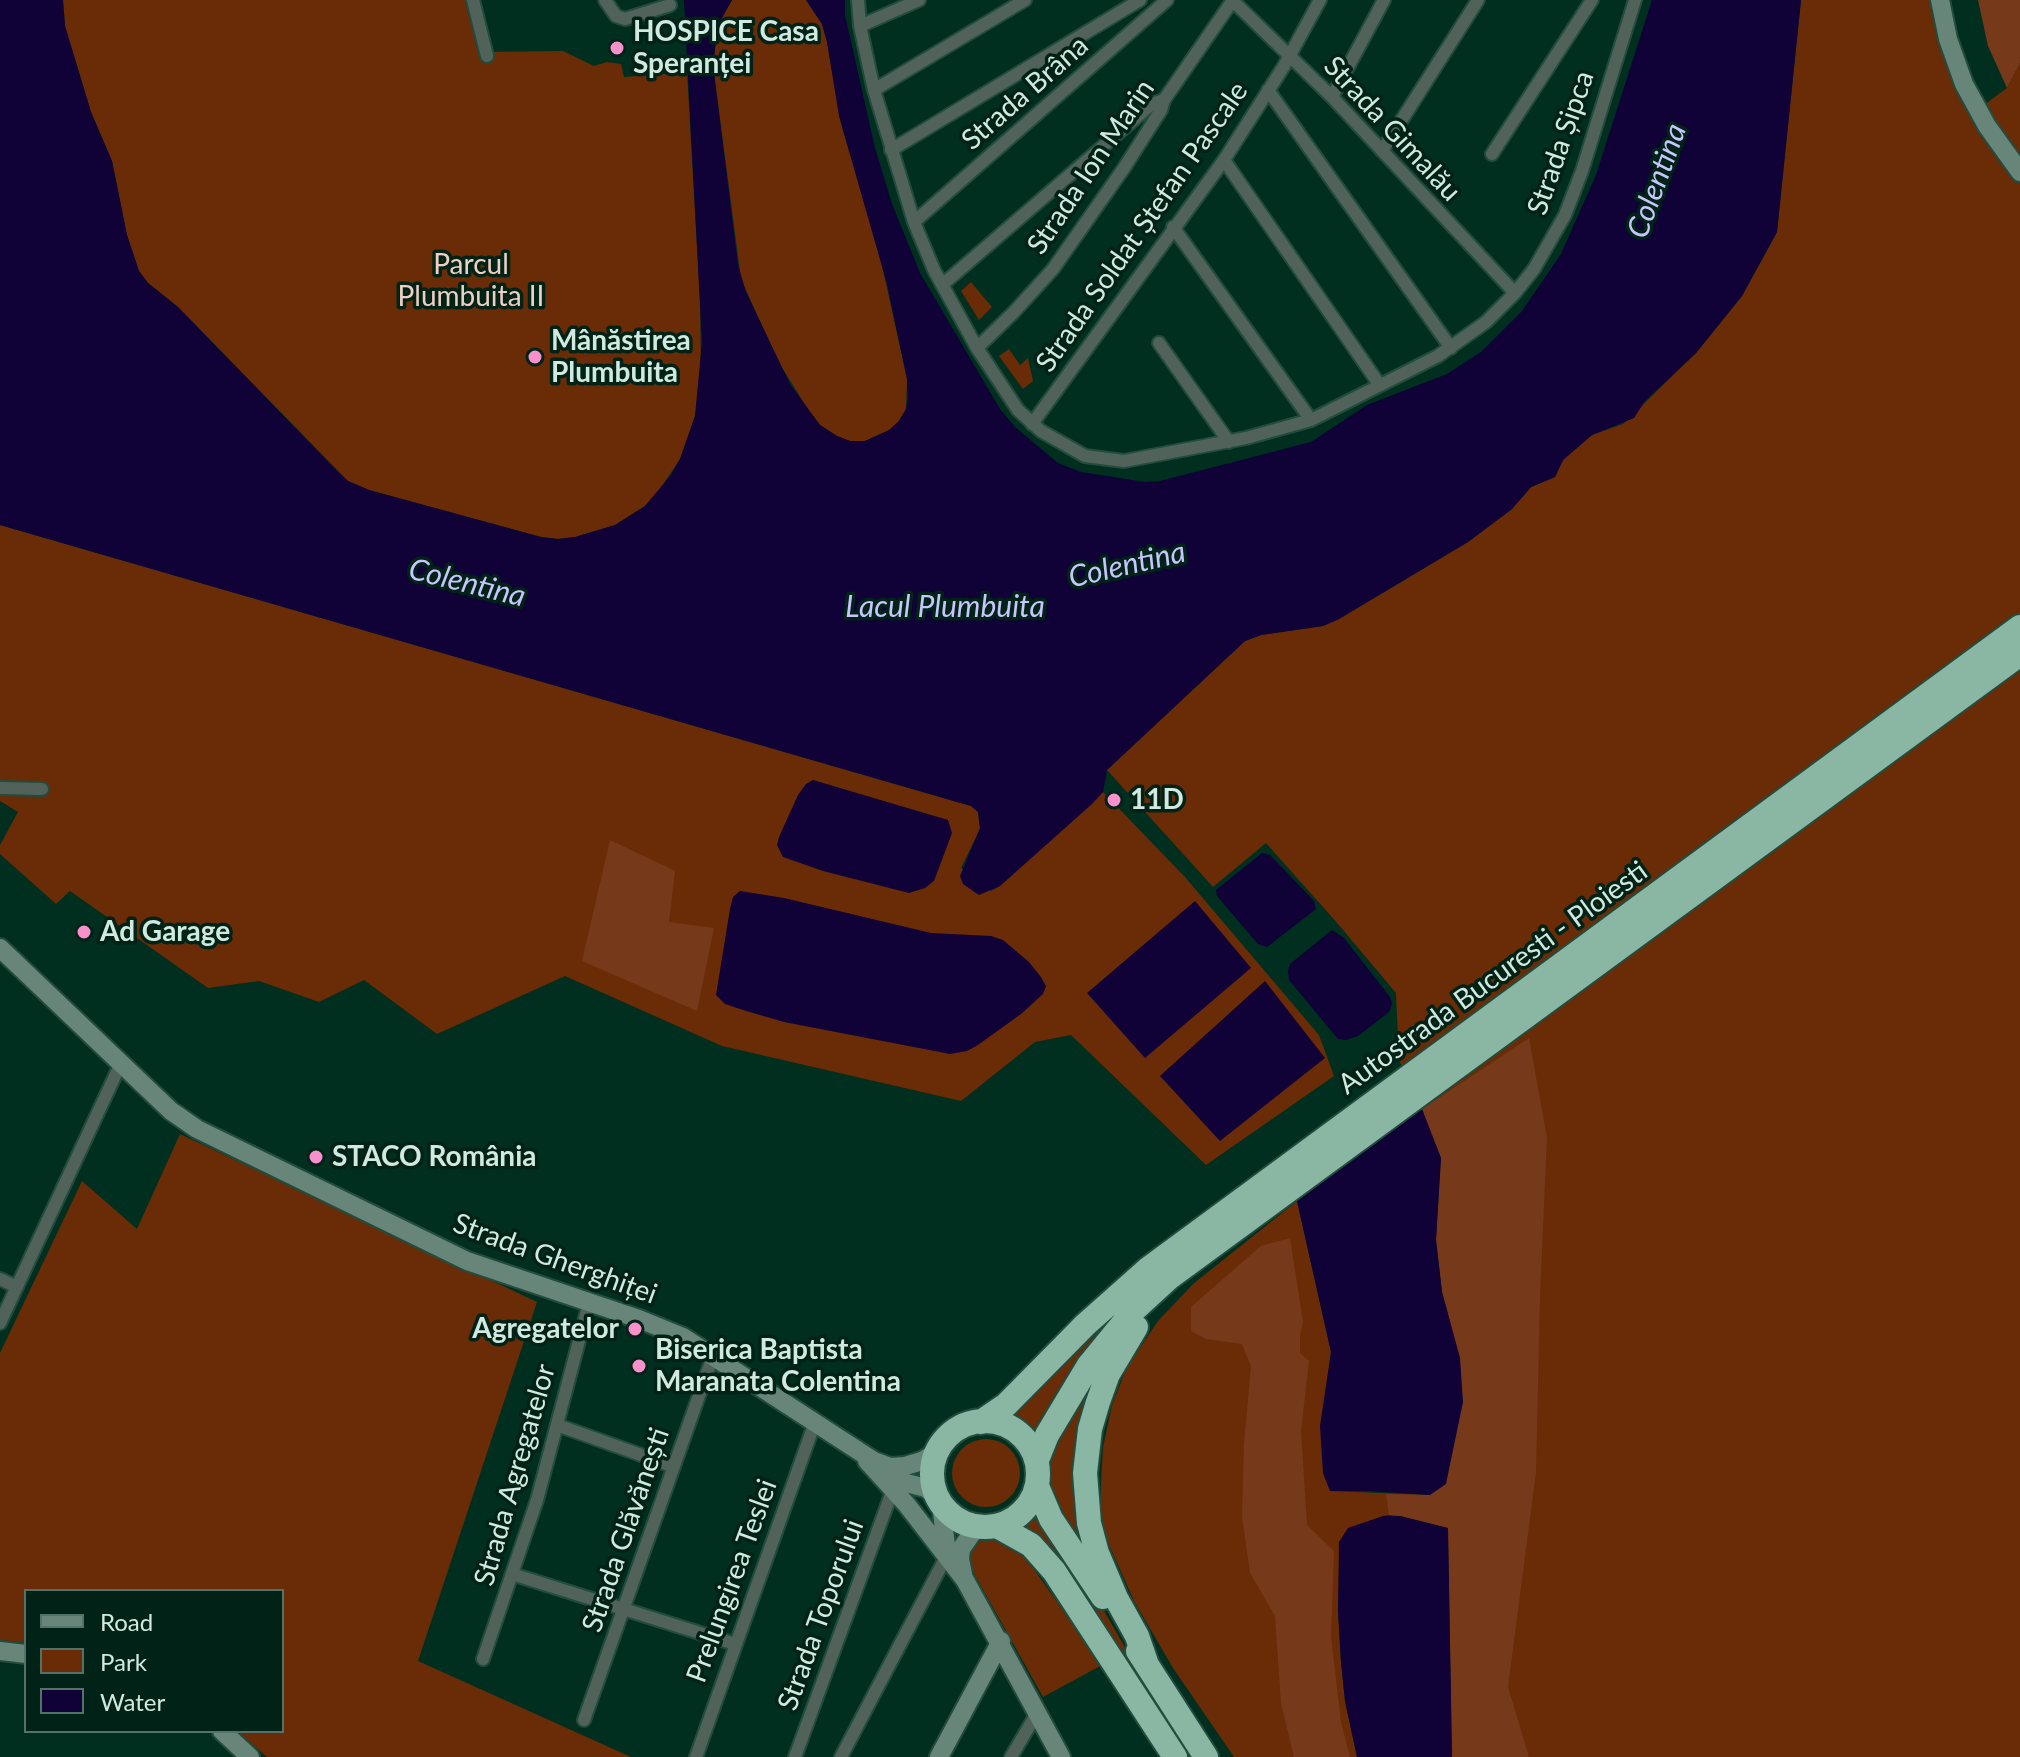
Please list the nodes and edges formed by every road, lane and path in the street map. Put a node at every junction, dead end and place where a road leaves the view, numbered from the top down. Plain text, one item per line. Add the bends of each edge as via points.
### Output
1 (473, 0) edge
2 (605, 0) edge
3 (858, 0) edge
4 (919, 0) edge
5 (1025, 0) edge
6 (1140, 0) edge
7 (1167, 0) edge
8 (1232, 0) edge
9 (1320, 0) edge
10 (1384, 0) edge
11 (1478, 0) edge
12 (1592, 0) edge
13 (1635, 0) edge
14 (1940, 0) edge
15 (664, 4) edge
16 (860, 26) junction
17 (487, 56) dead end
18 (1290, 56) junction
19 (874, 90) junction
20 (1268, 90) junction
21 (1332, 97) junction
22 (1164, 100) junction
23 (891, 150) junction
24 (1382, 151) junction
25 (1492, 154) dead end
26 (1224, 160) junction
27 (2020, 172) edge
28 (914, 222) junction
29 (1173, 227) junction
30 (942, 285) junction
31 (1515, 293) junction
32 (1159, 343) dead end
33 (977, 348) junction
34 (1451, 348) junction
35 (1379, 384) junction
36 (1311, 420) junction
37 (1032, 424) junction
38 (1229, 442) junction
39 (2020, 615) edge
40 (2020, 627) edge
41 (2020, 654) edge
42 (2020, 664) edge
43 (1948, 706) junction
44 (1908, 708) junction
45 (0, 788) edge
46 (42, 789) dead end
47 (0, 948) edge
48 (1498, 1026) junction
49 (121, 1063) junction
50 (1258, 1199) junction
51 (1212, 1245) junction
52 (0, 1279) edge
53 (17, 1287) junction
54 (589, 1303) junction
55 (0, 1323) edge
56 (713, 1356) junction
57 (815, 1422) junction
58 (981, 1422) junction
59 (557, 1425) junction
60 (937, 1452) junction
61 (862, 1456) junction
62 (1037, 1460) junction
63 (672, 1466) junction
64 (887, 1482) junction
65 (1037, 1486) junction
66 (939, 1500) junction
67 (987, 1526) junction
68 (947, 1555) junction
69 (512, 1574) junction
70 (965, 1580) junction
71 (624, 1610) junction
72 (1001, 1641) junction
73 (735, 1644) junction
74 (0, 1651) edge
75 (24, 1654) edge
76 (483, 1659) dead end
77 (1152, 1674) junction
78 (1037, 1713) junction
79 (584, 1720) dead end
80 (224, 1733) edge
81 (250, 1757) edge
82 (696, 1757) edge
83 (795, 1757) edge
84 (841, 1757) edge
85 (939, 1757) edge
86 (1011, 1757) edge
87 (1061, 1757) edge
88 (1175, 1757) edge
89 (1206, 1757) edge

1 - 17 street
2 - 15 street via 620,18
3 - 16 street, Strada Șipca
4 - 16 street
5 - 19 street
6 - 23 street
7 - 28 street, Strada Brâna
8 - 18 street, Strada Gimalău
8 - 22 street, Strada Ion Marin
9 - 18 street, Strada Soldat Ștefan Pascale
10 - 21 street
11 - 24 street
12 - 25 street, Strada Șipca
13 - 31 street, Strada Șipca via 1573,194 1546,251
14 - 27 main road via 1964,84
16 - 19 street, Strada Șipca
18 - 20 street, Strada Soldat Ștefan Pascale
18 - 21 street, Strada Gimalău
19 - 23 street, Strada Șipca
20 - 26 street, Strada Soldat Ștefan Pascale
20 - 34 street
21 - 24 street, Strada Gimalău
22 - 30 street via 1152,104
22 - 33 street, Strada Ion Marin via 1058,262
23 - 28 street, Strada Șipca
24 - 31 street, Strada Gimalău
26 - 29 street, Strada Soldat Ștefan Pascale
26 - 35 street
28 - 30 street, Strada Șipca
29 - 36 street
29 - 37 street, Strada Soldat Ștefan Pascale
30 - 33 street, Strada Șipca
31 - 34 street, Strada Șipca
32 - 38 street
33 - 37 street, Strada Șipca
34 - 35 street, Strada Șipca
35 - 36 street, Strada Șipca
36 - 38 street, Strada Șipca
37 - 38 street, Strada Șipca via 1073,451 1113,461
39 - 44 highway
40 - 44 highway
41 - 43 highway
42 - 43 highway
43 - 48 highway, Autostrada Bucuresti - Ploiesti
44 - 48 highway, Autostrada Bucuresti - Ploiesti
45 - 46 street
47 - 49 main road, Strada Gherghiței
48 - 50 highway, Autostrada Bucuresti - Ploiesti
49 - 53 street
49 - 54 main road, Strada Gherghiței via 179,1118 213,1138 467,1261
50 - 51 highway
50 - 58 highway, Autostrada Bucuresti - Ploiesti via 1148,1269 1006,1405
51 - 62 highway via 1147,1297 1100,1349 1059,1412
51 - 77 highway via 1149,1310 1120,1351 1098,1402 1086,1456 1086,1500 1097,1553
52 - 53 street
53 - 55 street
54 - 56 main road, Strada Gherghiței via 655,1325
54 - 59 street, Strada Agregatelor
56 - 57 main road, Strada Gherghiței
56 - 63 street, Strada Glăvănești
57 - 61 main road, Strada Gherghiței
57 - 73 street, Prelungirea Teslei
58 - 60 highway via 951,1434
58 - 62 highway via 1015,1430
59 - 63 street
59 - 69 street, Strada Agregatelor
60 - 61 main road, Strada Gherghiței via 896,1467
60 - 66 highway via 932,1475
61 - 64 main road, Strada Gherghiței
62 - 65 highway
63 - 71 street, Strada Glăvănești
64 - 66 main road, Strada Gherghiței via 921,1486
64 - 68 main road, Strada Gherghiței
64 - 83 street, Strada Toporului
65 - 67 highway via 1019,1515
65 - 77 highway via 1051,1519
66 - 67 highway via 957,1519
66 - 68 main road, Strada Gherghiței
67 - 70 main road via 965,1541 960,1554
67 - 88 highway via 1038,1550
68 - 70 main road, Strada Gherghiței
68 - 84 street
69 - 71 street
69 - 76 street, Strada Agregatelor
70 - 72 main road, Strada Gherghiței
71 - 73 street
71 - 79 street, Strada Glăvănești
72 - 78 main road, Strada Gherghiței
72 - 85 main road
73 - 82 street, Prelungirea Teslei
74 - 75 main road
77 - 89 highway
78 - 86 street
78 - 87 main road, Strada Gherghiței
80 - 81 main road

